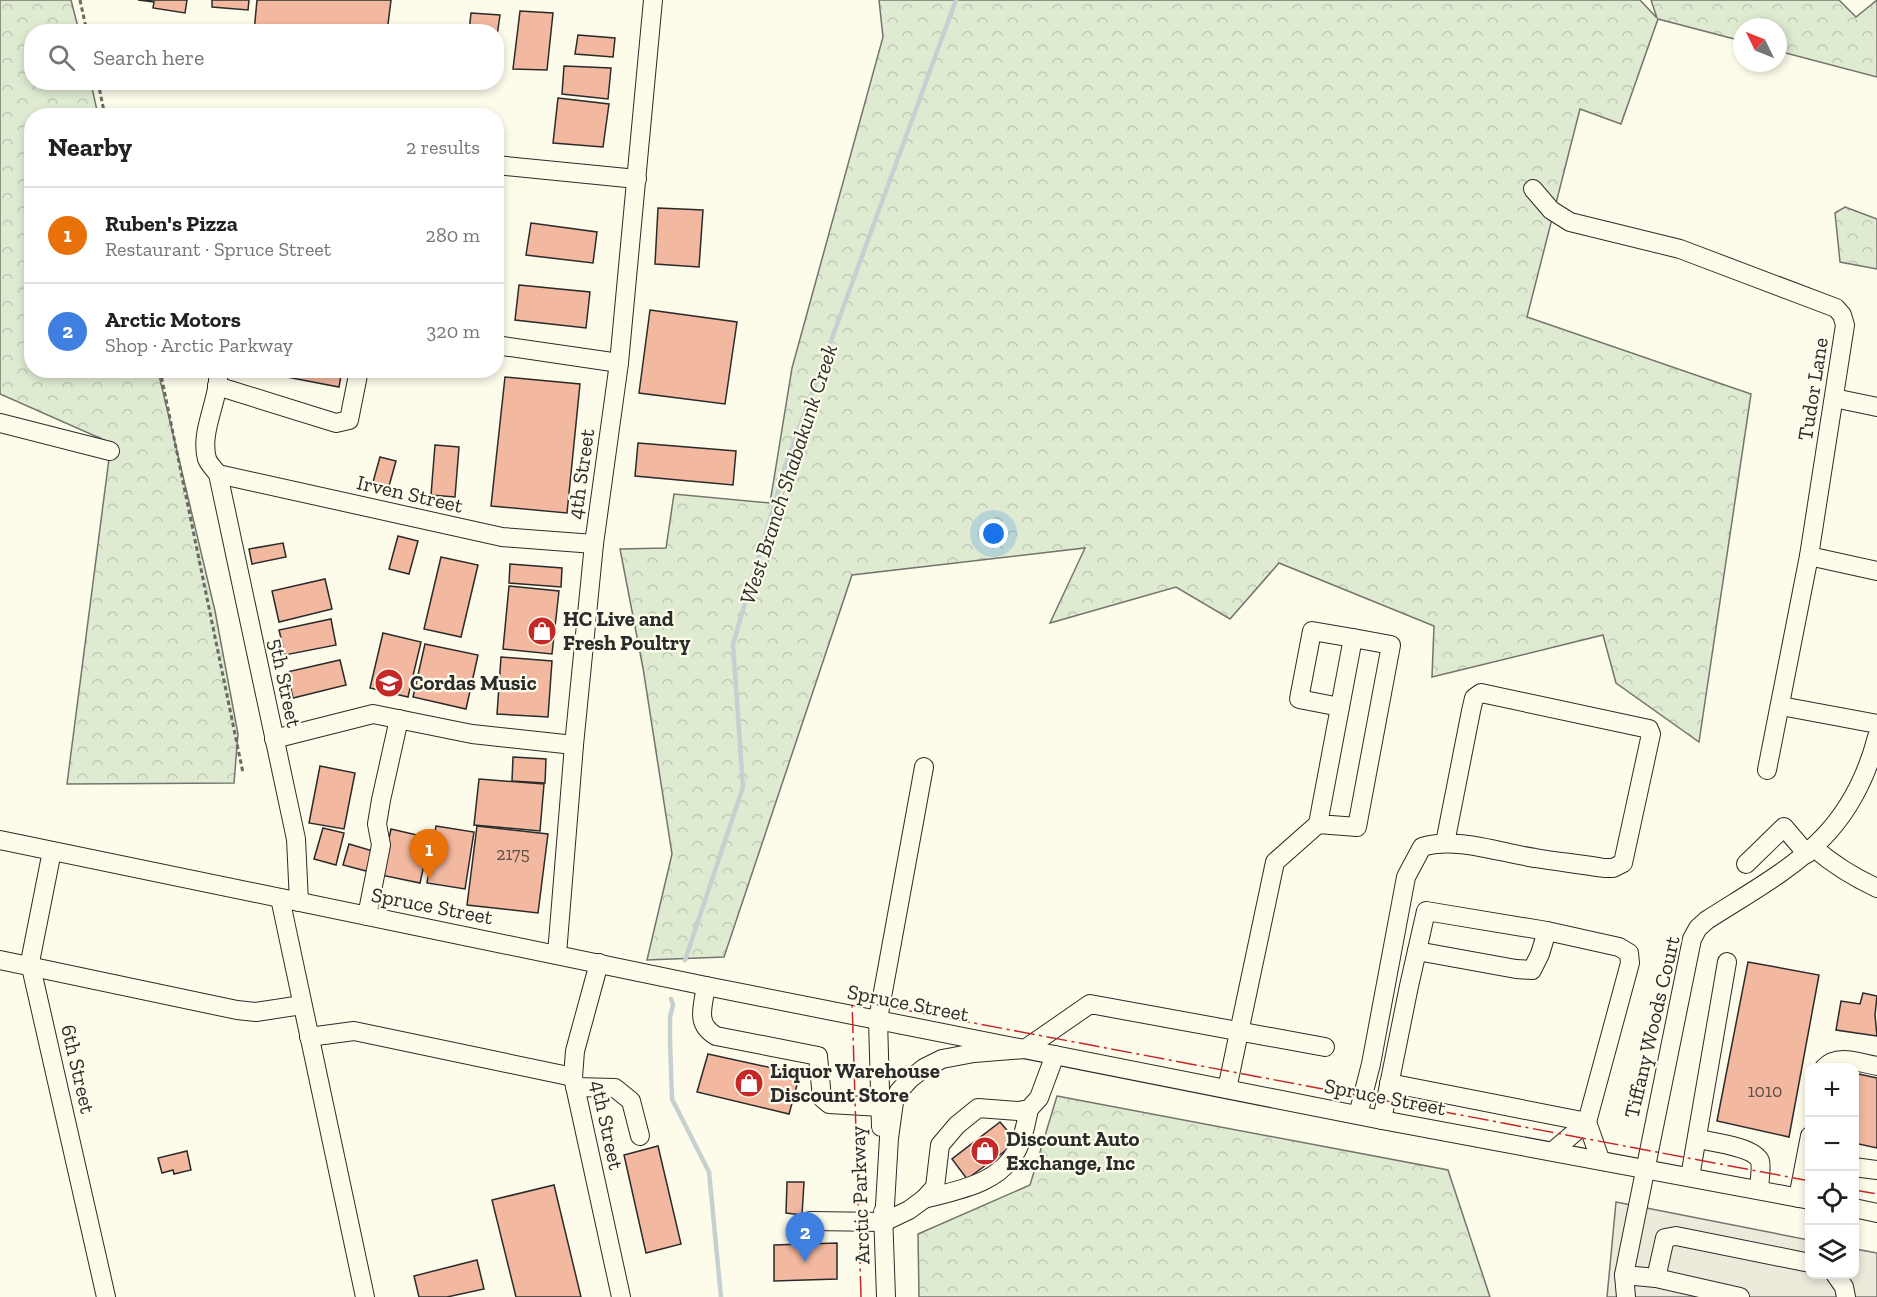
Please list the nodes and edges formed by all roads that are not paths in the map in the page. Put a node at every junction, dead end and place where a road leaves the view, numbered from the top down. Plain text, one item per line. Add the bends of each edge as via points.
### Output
1 (653, 0) edge
2 (504, 166) edge
3 (637, 179) junction
4 (1533, 189) dead end
5 (504, 346) edge
6 (619, 363) junction
7 (218, 378) edge
8 (357, 378) edge
9 (1834, 398) junction
10 (1877, 407) edge
11 (0, 423) edge
12 (110, 451) dead end
13 (218, 474) junction
14 (594, 544) junction
15 (1809, 556) junction
16 (1877, 571) edge
17 (1353, 638) junction
18 (1781, 706) junction
19 (1340, 707) junction
20 (399, 719) junction
21 (1877, 724) edge
22 (1877, 737) edge
23 (274, 739) junction
24 (574, 745) junction
25 (924, 767) dead end
26 (1767, 770) dead end
27 (1318, 824) junction
28 (0, 840) edge
29 (1445, 843) junction
30 (52, 850) junction
31 (1811, 851) junction
32 (1746, 864) dead end
33 (1877, 888) edge
34 (280, 898) junction
35 (299, 902) junction
36 (367, 916) junction
37 (1547, 931) junction
38 (1417, 951) junction
39 (557, 954) junction
40 (0, 960) edge
41 (1727, 962) dead end
42 (599, 963) junction
43 (31, 966) junction
44 (706, 986) junction
45 (302, 1005) junction
46 (878, 1019) junction
47 (1240, 1031) junction
48 (309, 1037) junction
49 (1325, 1047) dead end
50 (1024, 1049) junction
51 (1055, 1055) junction
52 (1828, 1063) edge
53 (1877, 1066) edge
54 (574, 1082) junction
55 (1389, 1083) junction
56 (1227, 1089) junction
57 (880, 1107) junction
58 (1029, 1109) junction
59 (1358, 1115) junction
60 (1382, 1120) junction
61 (1587, 1122) junction
62 (640, 1136) dead end
63 (1698, 1139) junction
64 (1553, 1151) junction
65 (1600, 1159) junction
66 (1859, 1168) edge
67 (1645, 1169) junction
68 (1877, 1170) edge
69 (1806, 1171) edge
70 (1690, 1177) junction
71 (1759, 1190) junction
72 (924, 1199) junction
73 (1804, 1199) edge
74 (1859, 1209) edge
75 (1877, 1213) edge
76 (810, 1221) dead end
77 (884, 1222) junction
78 (1805, 1262) edge
79 (1624, 1275) junction
80 (1656, 1278) junction
81 (1838, 1279) edge
82 (106, 1297) edge
83 (365, 1297) edge
84 (621, 1297) edge
85 (886, 1297) edge
86 (1626, 1297) edge
87 (1740, 1297) edge
88 (1846, 1297) edge

1 - 3 street, 4th Street
2 - 3 street
3 - 6 street, 4th Street
4 - 9 street, Tudor Lane via 1557,215 1570,222 1680,249 1836,308 1845,325
5 - 6 street
6 - 14 street, 4th Street
7 - 8 street via 336,423 349,420
7 - 13 street, 5th Street via 209,416 207,457
9 - 10 street
9 - 15 street, Tudor Lane
11 - 12 street
13 - 14 street, Irven Street via 502,537
13 - 23 street, 5th Street
14 - 24 street, 4th Street
15 - 16 street
15 - 18 street, Tudor Lane
17 - 19 street
17 - 19 street via 1312,631 1299,699
17 - 27 street via 1391,645 1357,827
18 - 21 street
18 - 26 street, Tudor Lane
19 - 27 street
20 - 23 street via 373,714
20 - 24 street via 472,734
20 - 36 street via 377,824 381,845
22 - 31 street, Tiffany Woods Court via 1852,802
23 - 35 street, 5th Street via 296,839
24 - 39 street, 4th Street
25 - 46 street, Arctic Parkway
27 - 47 street via 1275,862
28 - 30 street, Spruce Street
29 - 29 street via 1604,868 1623,863 1649,729 1481,693 1474,698
29 - 59 street via 1422,847 1406,877
30 - 34 street, Spruce Street
30 - 43 street, 6th Street
31 - 32 street via 1784,827
31 - 33 street
31 - 67 street, Tiffany Woods Court via 1707,920 1692,939
34 - 35 street, Spruce Street
34 - 45 street
35 - 36 street, Spruce Street
36 - 39 street, Spruce Street
37 - 38 street via 1532,969
37 - 38 street via 1426,911
37 - 61 street via 1619,947 1629,953 1630,963
38 - 55 street
39 - 42 street, Spruce Street
40 - 43 street
41 - 63 street
42 - 44 street, Spruce Street
42 - 54 street, 4th Street via 575,1051
43 - 45 street via 237,1010 256,1012
43 - 82 street, 6th Street
44 - 46 street, Spruce Street
44 - 57 street via 701,1020 706,1030 716,1036 818,1056 822,1098 829,1104
45 - 48 street
46 - 50 street, Spruce Street
46 - 57 street, Arctic Parkway
47 - 49 street
47 - 50 street via 1090,1004
47 - 56 street
48 - 54 street via 354,1031
48 - 83 street
50 - 51 street, Spruce Street
50 - 77 street via 942,1059 924,1068 899,1091 890,1119
51 - 56 street, Spruce Street
51 - 58 street via 1039,1098
52 - 53 street via 1839,1059
54 - 62 street via 615,1088 631,1101
54 - 84 street, 4th Street
55 - 60 street
55 - 61 street
56 - 59 street, Spruce Street
57 - 77 street, Arctic Parkway
58 - 72 street via 1017,1151 1005,1166 983,1182
58 - 72 street via 978,1108 957,1125 940,1145 934,1187
59 - 60 street, Spruce Street
60 - 64 street, Spruce Street
61 - 64 street
61 - 65 street
63 - 70 street
63 - 71 street via 1756,1155 1761,1164
64 - 65 street, Spruce Street
65 - 67 street, Spruce Street
66 - 68 street
67 - 70 street, Spruce Street
67 - 79 street, Tiffany Woods Court
69 - 73 street
70 - 71 street, Spruce Street
71 - 73 street, Spruce Street
72 - 77 street
74 - 75 street
76 - 77 street
77 - 85 street, Arctic Parkway
78 - 80 street via 1676,1236 1665,1238
79 - 80 street
79 - 86 street, Tiffany Woods Court
80 - 87 street
81 - 88 street

